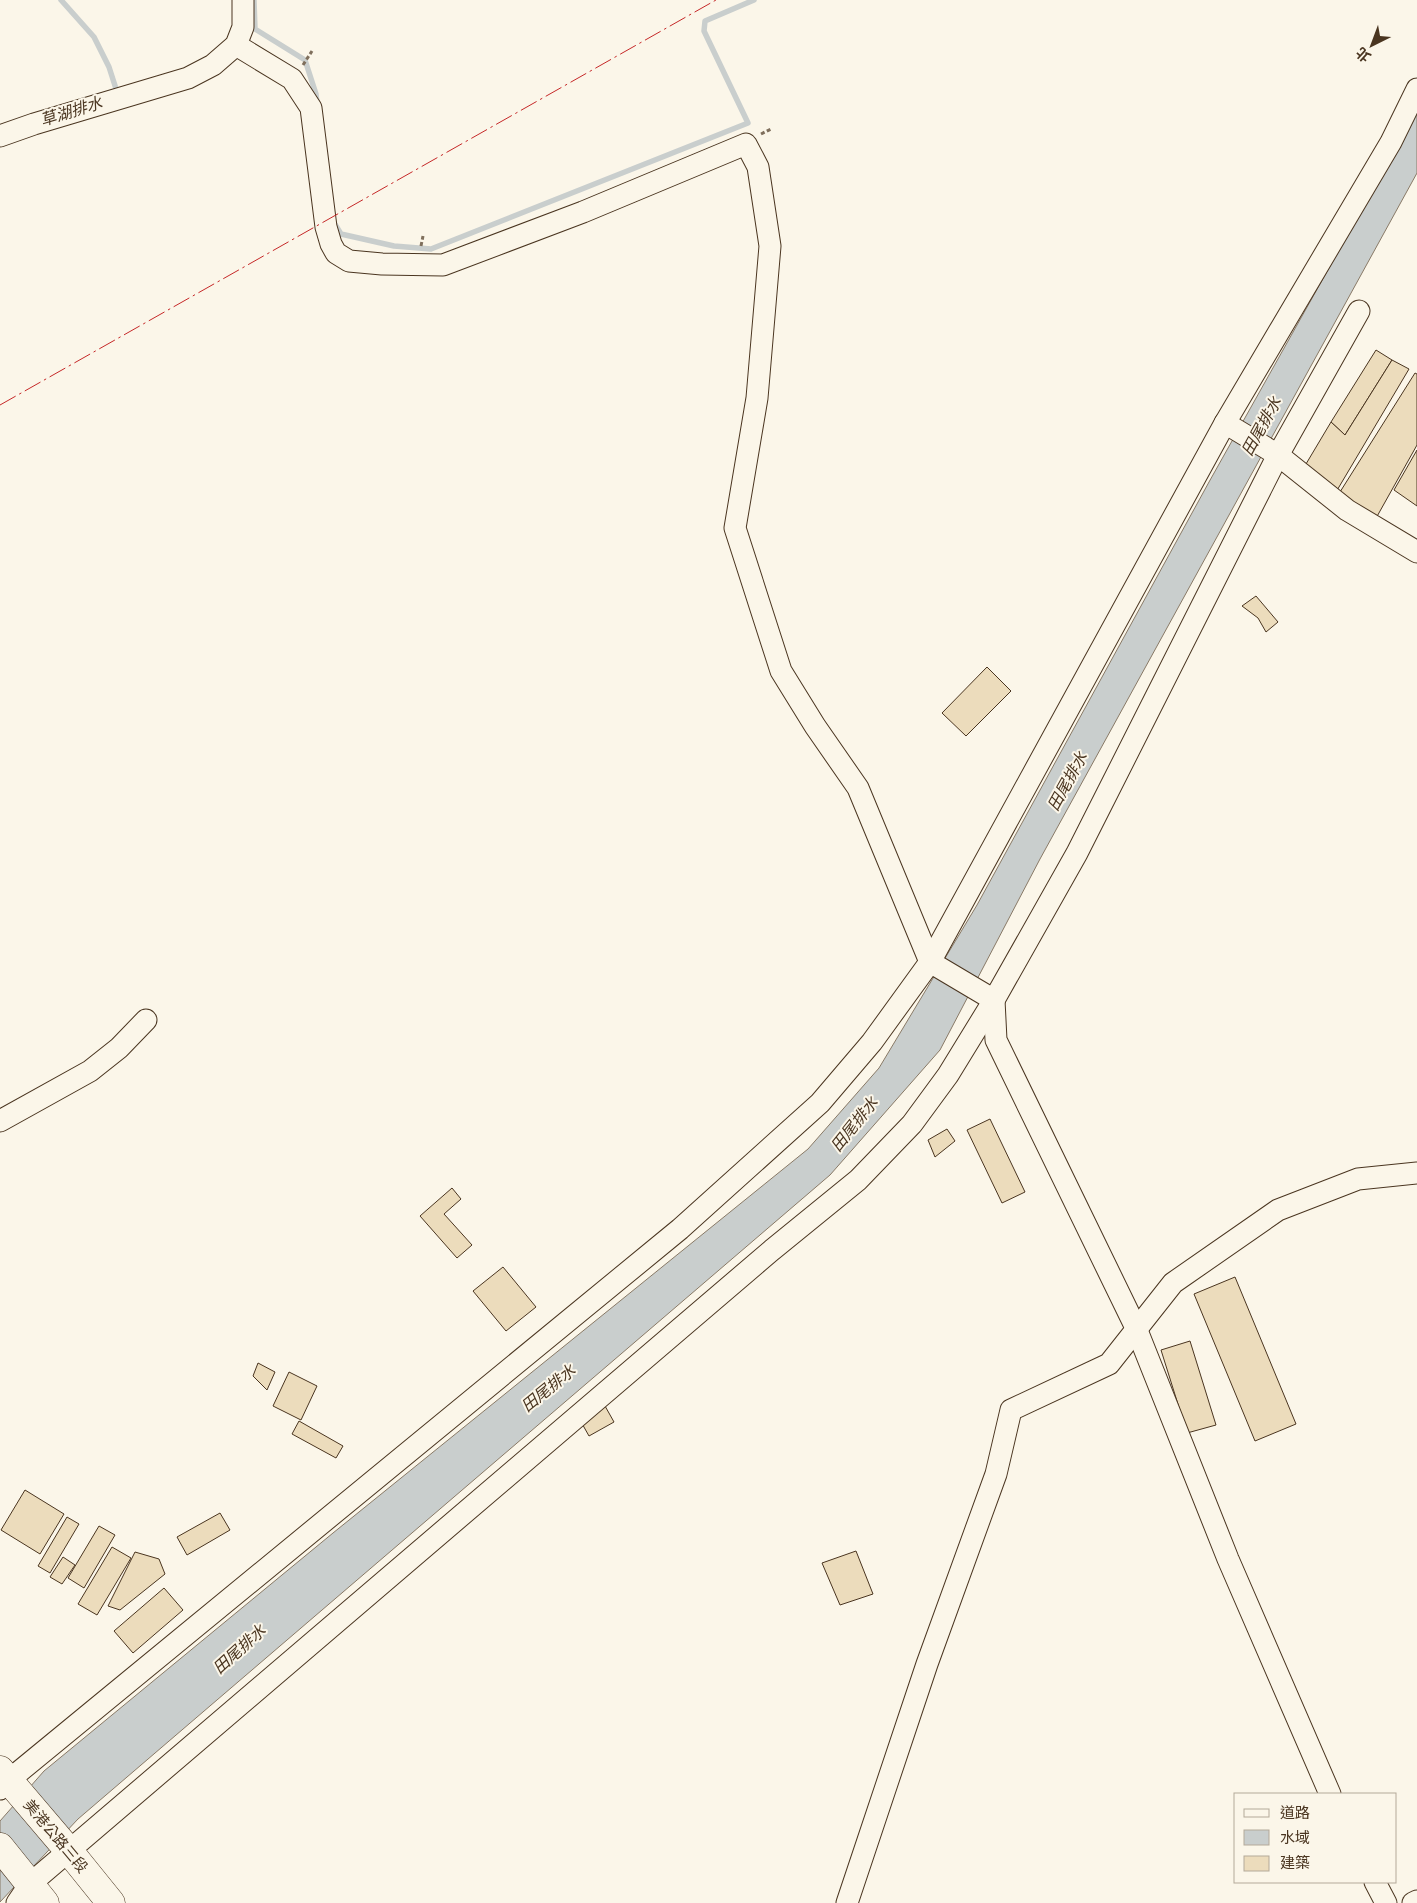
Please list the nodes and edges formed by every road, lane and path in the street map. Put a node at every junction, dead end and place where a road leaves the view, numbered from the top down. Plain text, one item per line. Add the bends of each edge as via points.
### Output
1 (243, 0) edge
2 (236, 46) junction
3 (1417, 89) edge
4 (0, 136) edge
5 (1359, 311) dead end
6 (1226, 423) junction
7 (1278, 455) junction
8 (1417, 552) edge
9 (930, 962) junction
10 (994, 1000) junction
11 (146, 1020) dead end
12 (0, 1121) edge
13 (1417, 1173) edge
14 (1136, 1328) junction
15 (3, 1780) edge
16 (1330, 1793) edge
17 (0, 1847) edge
18 (69, 1851) junction
19 (1376, 1883) edge
20 (31, 1897) edge
21 (1417, 1902) edge
22 (110, 1903) edge
23 (847, 1903) edge
24 (1386, 1903) edge
25 (1413, 1903) edge

1 - 2 street via 243,27
2 - 4 street via 188,78
2 - 9 street via 292,79 311,108 326,227 336,253 349,261 442,264 583,212 746,144 758,167 770,246 757,398 736,528 781,671 858,788
3 - 6 street via 1391,142
5 - 7 street
6 - 7 street
6 - 9 street
7 - 8 street via 1348,510
7 - 10 street via 1078,853
9 - 10 street
9 - 15 street via 872,1042 820,1103 680,1229
10 - 14 street via 996,1040
10 - 18 street via 948,1075 912,1124 858,1180
11 - 12 street via 119,1048 90,1071
13 - 14 street via 1358,1179 1278,1210 1173,1283
14 - 16 street via 1228,1558
14 - 23 street via 1109,1364 1012,1410 996,1474 927,1664
15 - 18 main road, 美港公路三段
17 - 20 main road
18 - 20 street
18 - 22 main road, 美港公路三段
19 - 24 street
21 - 25 street

